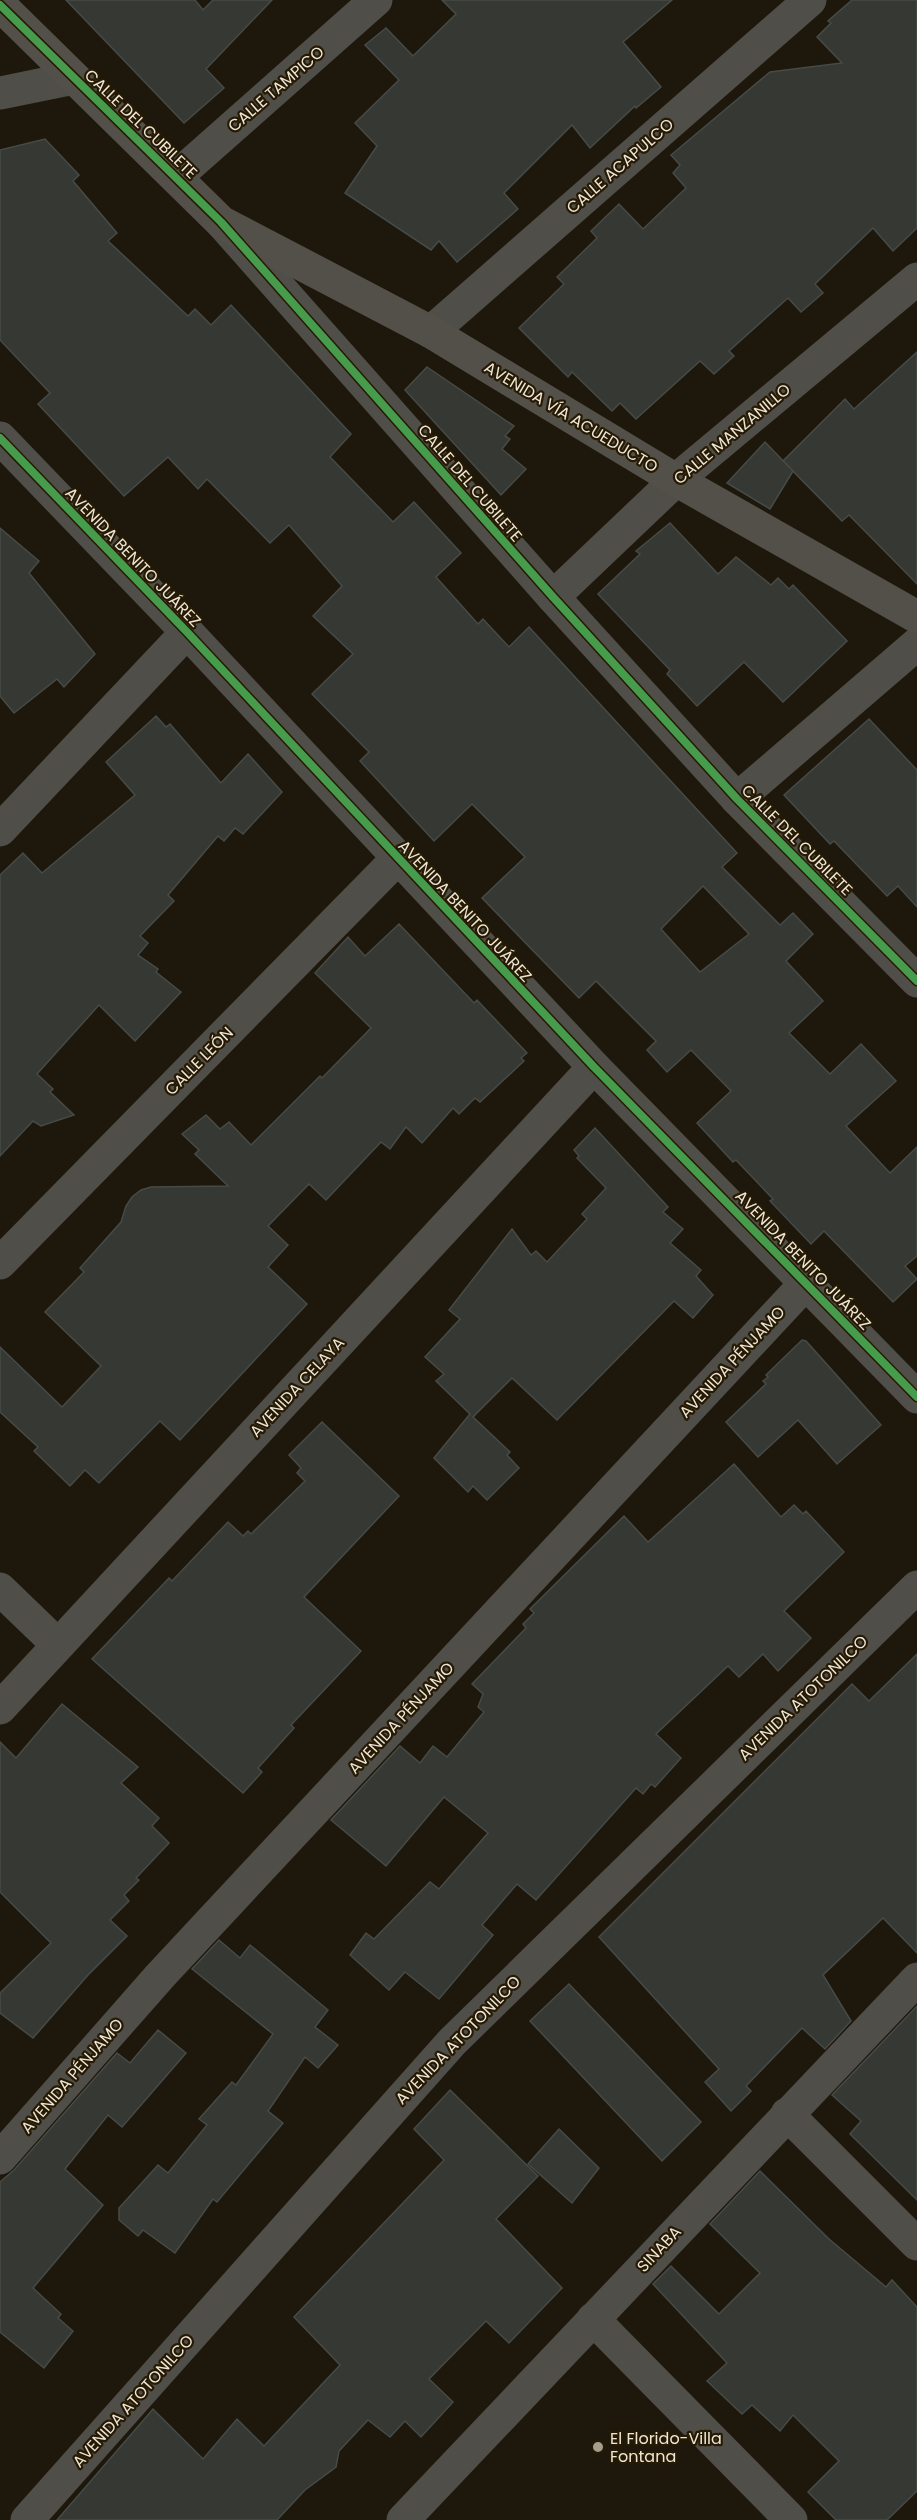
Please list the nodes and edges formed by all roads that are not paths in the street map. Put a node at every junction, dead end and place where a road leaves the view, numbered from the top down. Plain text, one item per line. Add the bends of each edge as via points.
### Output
1 (376, 0) edge
2 (810, 0) edge
3 (0, 5) edge
4 (74, 78) junction
5 (0, 93) edge
6 (176, 177) junction
7 (221, 222) junction
8 (917, 279) edge
9 (430, 333) junction
10 (0, 438) edge
11 (676, 480) junction
12 (553, 597) junction
13 (917, 617) edge
14 (187, 632) junction
15 (917, 644) edge
16 (737, 799) junction
17 (0, 830) edge
18 (398, 859) junction
19 (917, 981) edge
20 (594, 1067) junction
21 (0, 1263) edge
22 (806, 1283) junction
23 (916, 1393) edge
24 (917, 1587) edge
25 (0, 1589) edge
26 (58, 1645) junction
27 (0, 1708) edge
28 (917, 1979) edge
29 (787, 2114) junction
30 (0, 2158) edge
31 (917, 2244) edge
32 (593, 2319) junction
33 (27, 2520) edge
34 (403, 2520) edge
35 (791, 2520) edge

1 - 6 street, CALLE TAMPICO
2 - 9 street, CALLE ACAPULCO
3 - 4 street, CALLE DEL CUBILETE
4 - 5 street
4 - 6 street, CALLE DEL CUBILETE
6 - 7 street, CALLE DEL CUBILETE
7 - 9 street, AVENIDA VÍA ACUEDUCTO
7 - 12 street, CALLE DEL CUBILETE
8 - 11 street, CALLE MANZANILLO
9 - 11 street, AVENIDA VÍA ACUEDUCTO
10 - 14 street, AVENIDA BENITO JUÁREZ
11 - 12 street, CALLE MANZANILLO
11 - 13 street, AVENIDA VÍA ACUEDUCTO
12 - 16 street, CALLE DEL CUBILETE
14 - 17 street
14 - 18 street, AVENIDA BENITO JUÁREZ
15 - 16 street
16 - 19 street, CALLE DEL CUBILETE
18 - 20 street, AVENIDA BENITO JUÁREZ
18 - 21 street, CALLE LEÓN
20 - 22 street, AVENIDA BENITO JUÁREZ
20 - 26 street, AVENIDA CELAYA
22 - 23 street, AVENIDA BENITO JUÁREZ
22 - 30 street, AVENIDA PÉNJAMO via 168,1968
24 - 33 street, AVENIDA ATOTONILCO via 452,2042
25 - 26 street
26 - 27 street, AVENIDA CELAYA
28 - 29 street, SINABA
29 - 31 street
29 - 32 street, SINABA
32 - 34 street, SINABA
32 - 35 street

